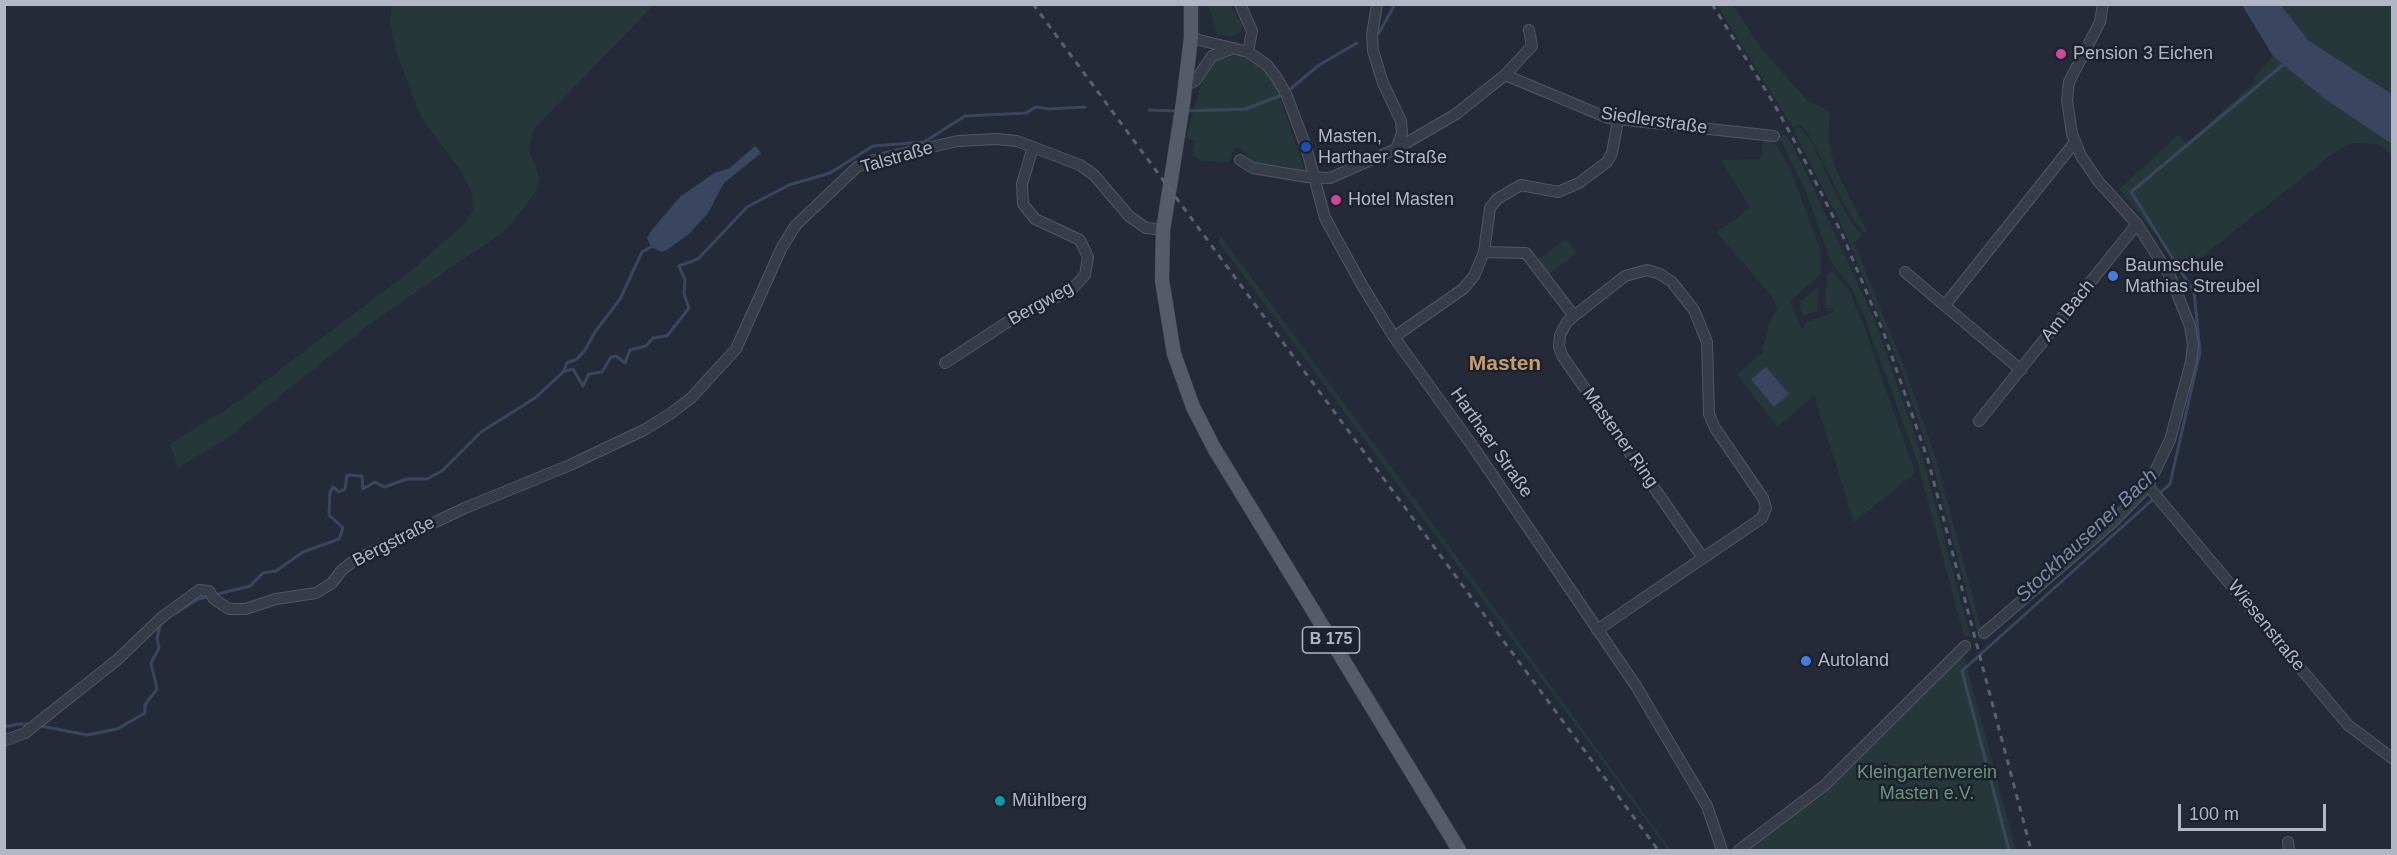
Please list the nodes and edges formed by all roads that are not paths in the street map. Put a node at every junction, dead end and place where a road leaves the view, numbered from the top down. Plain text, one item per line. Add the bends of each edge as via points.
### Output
1 (1191, 4) edge
2 (1240, 4) edge
3 (1377, 4) edge
4 (2103, 4) edge
5 (1529, 30) dead end
6 (1191, 38) junction
7 (1235, 48) junction
8 (1248, 52) junction
9 (1505, 75) junction
10 (1185, 86) junction
11 (1618, 120) junction
12 (1774, 136) dead end
13 (2075, 141) junction
14 (1033, 147) junction
15 (1396, 149) junction
16 (1240, 160) dead end
17 (1315, 178) junction
18 (2137, 224) junction
19 (1163, 230) junction
20 (1484, 252) junction
21 (1905, 272) dead end
22 (1945, 305) junction
23 (1574, 316) junction
24 (1394, 337) junction
25 (945, 363) dead end
26 (2021, 370) junction
27 (712, 375) joint
28 (1979, 422) dead end
29 (2154, 492) junction
30 (1703, 558) junction
31 (1597, 630) junction
32 (1984, 633) dead end
33 (1965, 646) dead end
34 (4, 741) edge
35 (2392, 759) edge
36 (1459, 850) edge
37 (1722, 850) edge
38 (1739, 850) edge

1 - 6 main road, B 175
2 - 8 street via 1252,31
3 - 15 street via 1373,51 1401,121 1402,133
4 - 13 street via 2100,22 2069,82 2068,116
5 - 9 street via 1532,46
6 - 7 street, Harthaer Straße
6 - 10 main road, B 175
7 - 8 street, Harthaer Straße
7 - 10 street via 1212,56 1195,81
8 - 17 street, Harthaer Straße via 1267,65 1285,93
9 - 11 street, Siedlerstraße via 1599,116
9 - 15 street via 1456,114
10 - 19 main road, B 175
11 - 12 street, Siedlerstraße
11 - 20 street via 1607,162 1579,183 1558,192 1521,185 1497,199 1487,218
13 - 18 street via 2098,181
13 - 22 street
14 - 19 street, Talstraße via 1080,165 1094,175 1129,216 1146,228
14 - 25 street, Bergweg via 1022,184 1023,204 1035,219 1080,240 1088,257 1085,275 1071,290 1012,319
14 - 27 street, Talstraße via 1017,141 973,139 857,167 796,225 782,247 736,349
15 - 17 street via 1330,178
16 - 17 street via 1253,168
17 - 24 street, Harthaer Straße via 1322,209 1335,239
18 - 26 street, Am Bach
18 - 29 street via 2178,292 2193,345 2184,395
19 - 36 main road, B 175 via 1162,280 1168,333 1193,407
20 - 23 street via 1526,253
20 - 24 street via 1480,266 1463,289
21 - 22 street
22 - 26 street
23 - 30 street, Mastener Ring via 1560,335 1563,357
23 - 30 street, Mastener Ring via 1625,276 1647,270 1672,282 1694,310 1707,342 1709,414 1766,508 1762,518
24 - 31 street, Harthaer Straße
26 - 28 street, Am Bach
27 - 34 street, Bergstraße via 691,398 644,429 355,560 316,593 276,598 245,609 229,609 205,589 193,593 25,733
29 - 32 street
29 - 35 street, Wiesenstraße via 2348,725
30 - 31 street, Mastener Ring
31 - 37 street, Harthaer Straße via 1695,784
33 - 38 street via 1825,785

